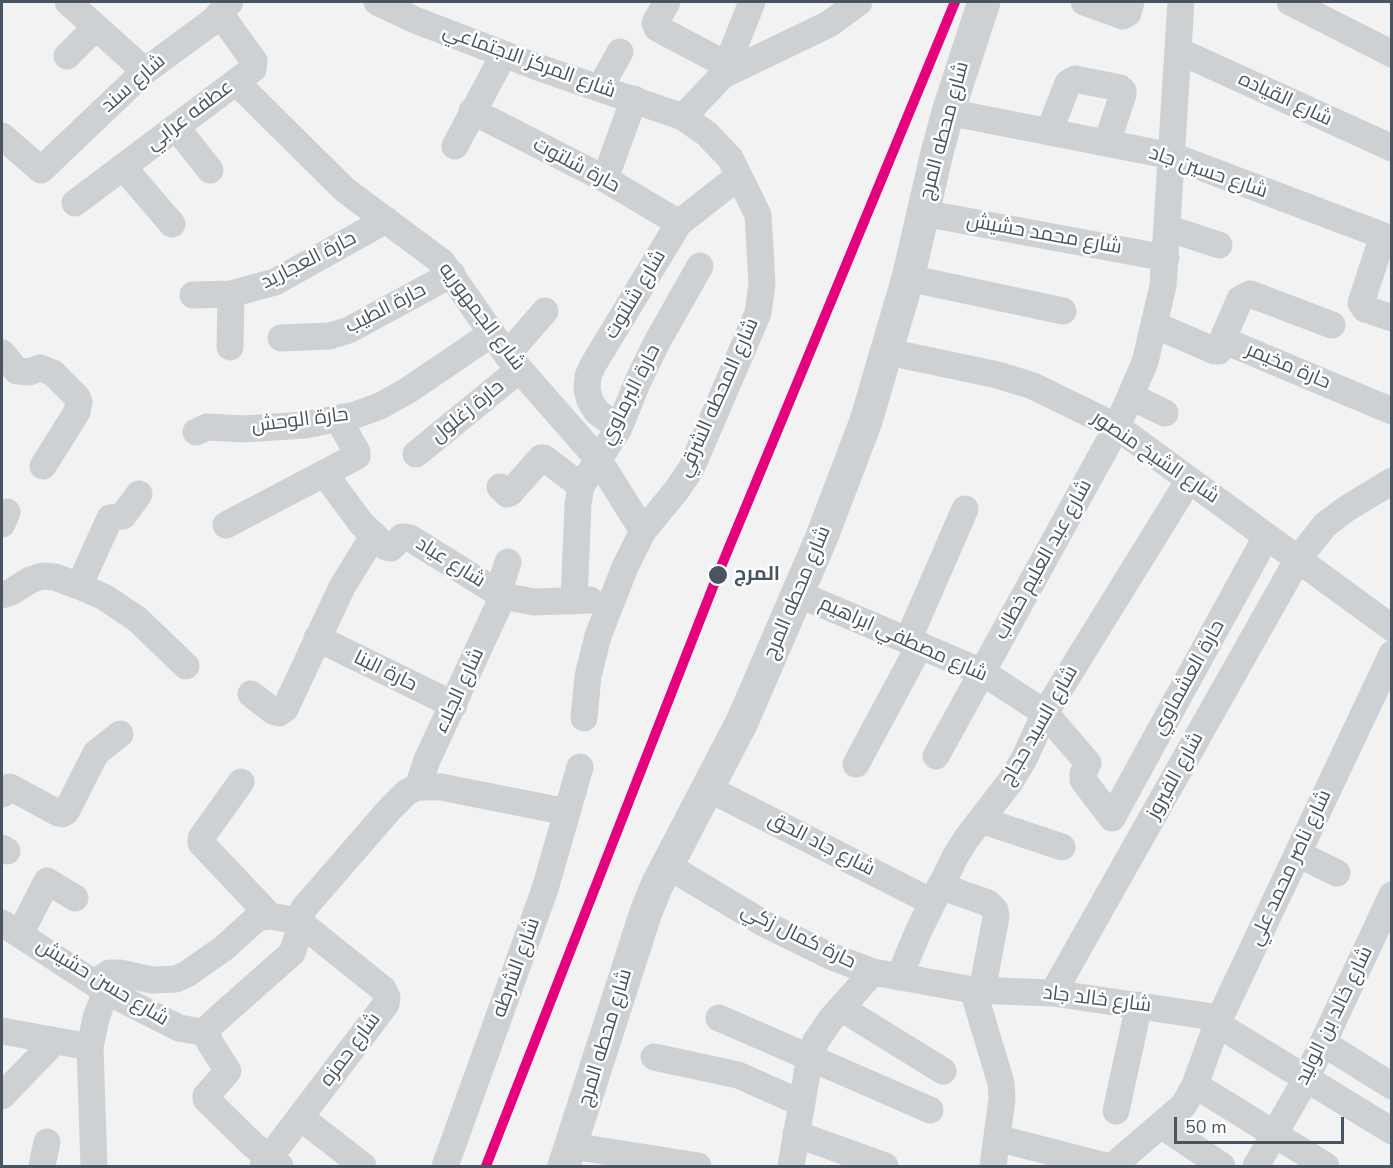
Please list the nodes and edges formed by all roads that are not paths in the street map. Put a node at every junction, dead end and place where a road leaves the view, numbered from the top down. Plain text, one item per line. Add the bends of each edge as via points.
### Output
1 (68, 2) edge
2 (377, 2) edge
3 (667, 2) edge
4 (752, 2) edge
5 (860, 2) edge
6 (984, 2) edge
7 (1084, 2) edge
8 (1131, 2) edge
9 (1181, 2) edge
10 (1290, 2) edge
11 (225, 8) edge
12 (421, 11) edge
13 (96, 27) junction
14 (1179, 51) junction
15 (620, 52) dead end
16 (504, 54) junction
17 (1392, 54) edge
18 (67, 56) dead end
19 (145, 70) junction
20 (725, 70) junction
21 (236, 82) junction
22 (600, 88) junction
23 (634, 99) junction
24 (472, 111) junction
25 (948, 112) junction
26 (683, 117) junction
27 (176, 128) junction
28 (1049, 132) junction
29 (2, 136) edge
30 (1107, 143) junction
31 (455, 146) dead end
32 (1392, 148) edge
33 (1172, 156) junction
34 (123, 167) junction
35 (210, 170) dead end
36 (739, 176) junction
37 (605, 179) junction
38 (75, 203) dead end
39 (923, 213) junction
40 (386, 220) junction
41 (172, 224) dead end
42 (679, 224) junction
43 (1167, 228) junction
44 (1387, 237) edge
45 (1219, 245) dead end
46 (1166, 258) junction
47 (700, 266) dead end
48 (452, 274) junction
49 (908, 278) junction
50 (231, 294) junction
51 (193, 295) dead end
52 (545, 311) dead end
53 (1063, 311) dead end
54 (1392, 318) edge
55 (1155, 325) junction
56 (1332, 325) dead end
57 (281, 338) dead end
58 (1225, 343) junction
59 (230, 347) dead end
60 (888, 352) junction
61 (2, 353) edge
62 (506, 353) junction
63 (1132, 397) junction
64 (1392, 411) edge
65 (1165, 413) dead end
66 (338, 419) junction
67 (619, 428) junction
68 (1117, 428) junction
69 (196, 432) dead end
70 (416, 454) dead end
71 (598, 459) junction
72 (44, 466) dead end
73 (324, 473) junction
74 (1190, 480) junction
75 (1392, 481) edge
76 (581, 486) junction
77 (500, 487) dead end
78 (139, 494) dead end
79 (965, 509) dead end
80 (226, 525) dead end
81 (643, 531) junction
82 (374, 535) junction
83 (1266, 537) junction
84 (1298, 560) junction
85 (508, 562) dead end
86 (79, 586) junction
87 (501, 594) junction
88 (798, 594) junction
89 (2, 595) edge
90 (614, 597) junction
91 (574, 601) junction
92 (1388, 617) edge
93 (317, 638) junction
94 (914, 643) junction
95 (1392, 654) edge
96 (186, 666) dead end
97 (982, 672) junction
98 (251, 694) dead end
99 (454, 705) junction
100 (1045, 713) junction
101 (584, 718) dead end
102 (120, 734) dead end
103 (936, 756) dead end
104 (856, 764) dead end
105 (580, 766) dead end
106 (241, 782) dead end
107 (418, 787) junction
108 (709, 789) junction
109 (2, 794) edge
110 (567, 812) junction
111 (1112, 819) joint
112 (981, 820) junction
113 (1062, 847) dead end
114 (1298, 854) junction
115 (668, 866) junction
116 (1337, 873) dead end
117 (936, 894) junction
118 (1392, 895) edge
119 (75, 898) dead end
120 (270, 916) junction
121 (298, 921) junction
122 (11, 929) edge
123 (873, 972) junction
124 (899, 977) junction
125 (101, 987) junction
126 (977, 990) junction
127 (1053, 993) junction
128 (1139, 1005) junction
129 (841, 1008) junction
130 (719, 1018) dead end
131 (1219, 1021) junction
132 (2, 1031) edge
133 (207, 1033) junction
134 (55, 1041) junction
135 (1323, 1043) junction
136 (90, 1047) junction
137 (810, 1056) junction
138 (654, 1057) dead end
139 (943, 1071) dead end
140 (1306, 1079) junction
141 (1195, 1085) junction
142 (1392, 1086) edge
143 (2, 1096) edge
144 (801, 1103) junction
145 (930, 1110) dead end
146 (1116, 1111) dead end
147 (300, 1117) junction
148 (1161, 1125) junction
149 (1392, 1131) edge
150 (796, 1134) junction
151 (1274, 1135) junction
152 (997, 1138) junction
153 (568, 1156) edge
154 (270, 1164) edge
155 (94, 1167) edge
156 (363, 1167) edge
157 (445, 1167) edge
158 (698, 1167) edge
159 (791, 1167) edge
160 (885, 1167) edge
161 (993, 1167) edge
162 (1106, 1167) edge
163 (1113, 1167) edge
164 (1222, 1167) edge
165 (1256, 1167) edge
166 (1326, 1167) edge

1 - 13 street
2 - 12 street, شارع المركز الاجتماعي
3 - 20 street via 655,22 657,28
4 - 20 street
5 - 20 street via 828,24
6 - 25 main road, شارع محطه المرج
7 - 8 street via 1123,16
9 - 14 street, شارع عبد العليم خطاب
10 - 17 street
11 - 19 street, شارع سند
11 - 21 street, عطفه عرابي via 254,61 251,71
12 - 16 street, شارع المركز الاجتماعي
13 - 18 street
13 - 19 street
14 - 32 street, شارع القياده
14 - 33 street, شارع عبد العليم خطاب
15 - 22 street
16 - 22 street, شارع المركز الاجتماعي
16 - 24 street
19 - 29 street, شارع سند via 41,170
20 - 26 street
21 - 27 street, عطفه عرابي
21 - 40 street, شارع الجمهوريه via 345,190
22 - 23 street, شارع المركز الاجتماعي
23 - 26 street, شارع المركز الاجتماعي
23 - 37 street
24 - 31 street
24 - 37 street, حارة شلتوت
25 - 28 street, شارع حسين جاد
25 - 39 main road, شارع محطه المرج
26 - 36 street, شارع المحطه الشرقي via 730,158
27 - 34 street, عطفه عرابي
27 - 35 street
28 - 30 street, شارع حسين جاد
28 - 30 street via 1068,83 1075,79 1123,91
30 - 33 street, شارع حسين جاد
33 - 43 street, شارع عبد العليم خطاب
33 - 44 street, شارع حسين جاد
34 - 38 street, عطفه عرابي
34 - 41 street
36 - 42 street, شارع شلتوت
36 - 81 street, شارع المحطه الشرقي via 758,215 762,284 758,313 691,469
37 - 42 street, حارة شلتوت
39 - 46 street, شارع محمد حشيش
39 - 49 main road, شارع محطه المرج
40 - 48 street, شارع الجمهوريه via 429,250
40 - 50 street, حارة العجاريد via 275,282
42 - 67 street, شارع شلتوت via 588,376 590,401
43 - 45 street
43 - 46 street, شارع عبد العليم خطاب
44 - 54 street via 1360,303 1365,309
46 - 55 street, شارع عبد العليم خطاب
47 - 67 street, حارة البرماوي via 657,342
48 - 57 street, حارة الطيب via 349,330 330,336
48 - 62 street, شارع الجمهوريه
49 - 53 street
49 - 60 main road, شارع محطه المرج
50 - 51 street, حارة العجاريد
50 - 59 street
52 - 62 street
55 - 58 street, حارة مخيمر via 1215,351 1220,351
55 - 63 street, شارع عبد العليم خطاب
56 - 58 street via 1250,294 1240,299 1224,336
58 - 64 street, حارة مخيمر
60 - 68 street, شارع الشيخ منصور via 1033,386
60 - 88 main road, شارع محطه المرج via 866,421
61 - 72 street via 17,371 39,368 53,373 79,402 77,412
62 - 66 street, حارة الوحش via 407,391 380,406
62 - 70 street, حارة زغلول
62 - 71 street, شارع الجمهوريه
63 - 65 street
63 - 68 street, شارع عبد العليم خطاب
66 - 69 street, حارة الوحش via 244,429 207,427
66 - 73 street via 358,454
67 - 71 street, حارة البرماوي
68 - 74 street, شارع الشيخ منصور
68 - 97 street, شارع عبد العليم خطاب
71 - 76 street, حارة البرماوي
71 - 81 street, شارع الجمهوريه
73 - 80 street
73 - 82 street, شارع عياد
74 - 83 street, شارع الشيخ منصور
74 - 100 street, شارع السيد حجاج
75 - 84 street, شارع الفيروز via 1325,525
76 - 77 street via 541,458 510,493
76 - 91 street, حارة البرماوي
78 - 86 street via 123,516 110,518
79 - 94 street
81 - 90 street, شارع المحطه الشرقي
82 - 87 street, شارع عياد via 392,548 402,537 410,538
82 - 93 street
83 - 84 street, شارع الشيخ منصور
83 - 111 street, حارة العشماوي
84 - 92 street, شارع الشيخ منصور
84 - 127 street, شارع الفيروز
85 - 87 street, شارع الجلاء
86 - 89 street via 42,576
86 - 96 street via 137,619
87 - 91 street, شارع عياد via 534,602
87 - 99 street, شارع الجلاء
88 - 94 street, شارع مصطفي ابراهيم
88 - 108 main road, شارع محطه المرج
90 - 91 street, شارع عياد
90 - 101 street, شارع المحطه الشرقي via 598,636 588,676
93 - 98 street via 285,709 273,711
93 - 99 street, حارة البنا
94 - 97 street, شارع مصطفي ابراهيم
94 - 104 street
95 - 114 street, شارع ناصر محمد علي
97 - 100 street, شارع مصطفي ابراهيم
97 - 103 street, شارع عبد العليم خطاب
99 - 107 street, شارع الجلاء
100 - 111 street, شارع مصطفي ابراهيم via 1089,763 1083,780
100 - 112 street, شارع السيد حجاج via 1019,766
102 - 109 street via 96,753 66,812 58,813 10,787
105 - 110 street, شارع الشرطه
106 - 120 street via 201,843
107 - 110 street via 441,787
107 - 121 street via 389,810 304,908
108 - 115 main road, شارع محطه المرج
108 - 117 street, شارع جاد الحق
110 - 157 street, شارع الشرطه via 527,939
112 - 113 street
112 - 117 street, شارع السيد حجاج via 960,848
114 - 116 street
114 - 131 street, شارع ناصر محمد علي
115 - 123 street, حارة كمال زكي via 763,923
115 - 153 main road, شارع محطه المرج via 646,912
117 - 124 street, شارع السيد حجاج
117 - 126 street, شارع جاد الحق via 988,903 995,910
118 - 135 street, شارع خالد بن الوليد
119 - 122 street via 47,881
120 - 121 street
120 - 125 street via 257,918 224,948 176,979 152,980 109,973
121 - 133 street via 299,932 292,953 214,1022
121 - 147 street, شارع حمزه via 383,989 387,997 386,1004
122 - 125 street, شارع حسن حشيش
123 - 124 street, حارة كمال زكي
123 - 129 street
124 - 126 street, حارة كمال زكي
125 - 133 street, شارع حسن حشيش via 179,1028
125 - 136 street
126 - 127 street, شارع خالد جاد
126 - 152 street via 1001,1083
127 - 128 street, شارع خالد جاد
128 - 131 street, شارع خالد جاد
128 - 146 street
129 - 137 street via 816,1041
129 - 139 street
130 - 137 street
131 - 140 street
131 - 141 street, شارع ناصر محمد علي
132 - 134 street
133 - 154 street via 228,1071 206,1099
134 - 136 street
134 - 143 street
135 - 140 street, شارع خالد بن الوليد
135 - 142 street
136 - 155 street
137 - 144 street
137 - 145 street
138 - 144 street via 738,1075
140 - 149 street
140 - 151 street, شارع خالد بن الوليد
141 - 148 street, شارع ناصر محمد علي via 1184,1105
141 - 151 street
144 - 150 street
147 - 154 street, شارع حمزه
147 - 156 street
148 - 163 street, شارع ناصر محمد علي
148 - 164 street
150 - 159 street
150 - 160 street
151 - 165 street, شارع خالد بن الوليد
151 - 166 street
152 - 161 street
152 - 162 street
153 - 158 street

